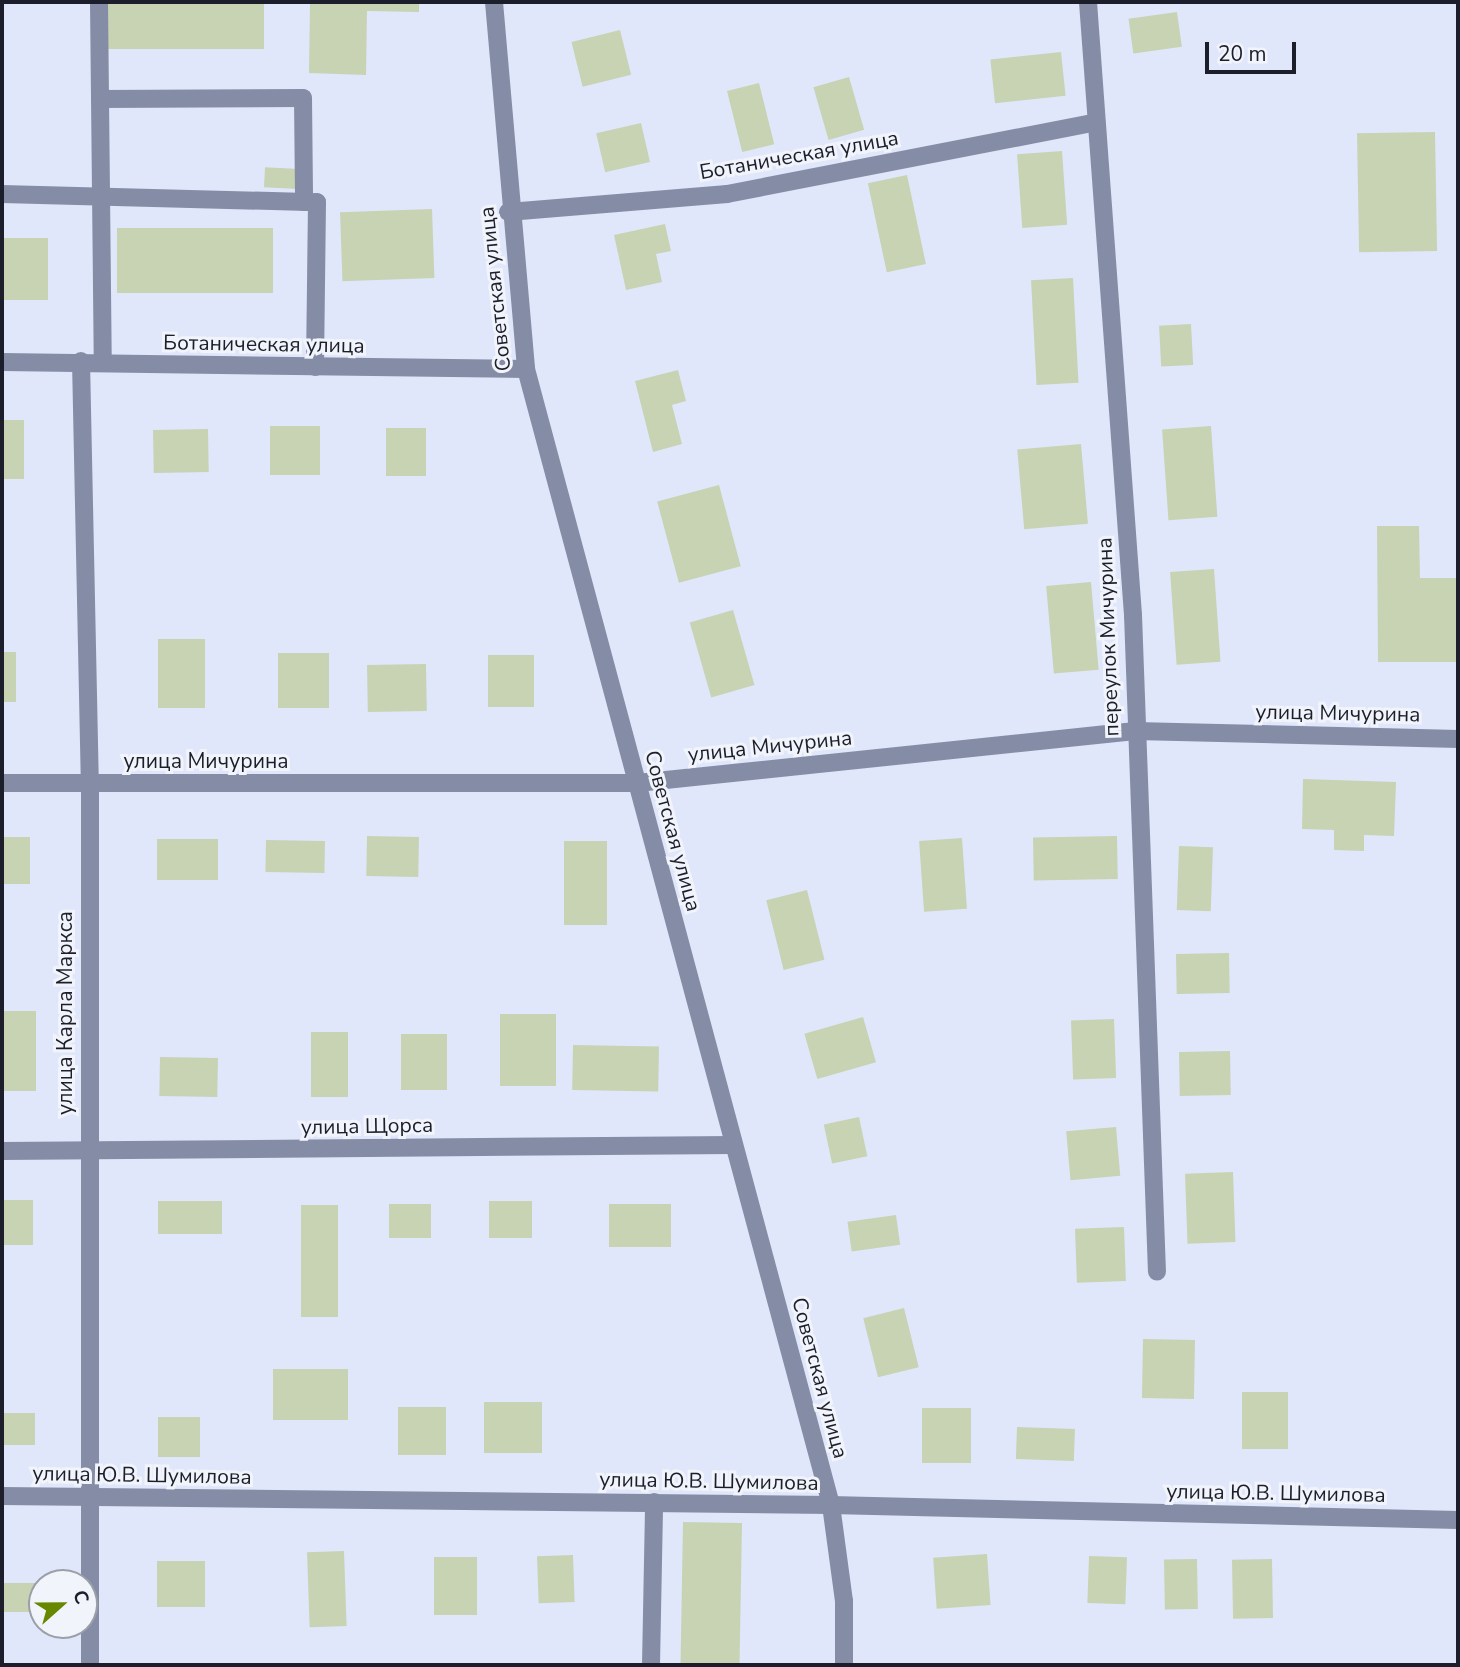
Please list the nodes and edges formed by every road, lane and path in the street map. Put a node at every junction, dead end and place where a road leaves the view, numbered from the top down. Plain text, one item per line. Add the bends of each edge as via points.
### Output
1 (99, 2) edge
2 (494, 2) edge
3 (1088, 2) edge
4 (100, 99) junction
5 (1096, 122) junction
6 (2, 194) edge
7 (102, 199) junction
8 (304, 202) junction
9 (508, 212) junction
10 (81, 361) junction
11 (2, 362) edge
12 (103, 362) junction
13 (315, 367) junction
14 (526, 369) junction
15 (1135, 731) junction
16 (1458, 739) edge
17 (2, 783) edge
18 (637, 783) junction
19 (90, 784) junction
20 (733, 1144) junction
21 (2, 1151) edge
22 (87, 1153) junction
23 (1157, 1272) dead end
24 (2, 1496) edge
25 (88, 1499) junction
26 (654, 1502) junction
27 (831, 1505) junction
28 (1458, 1520) edge
29 (90, 1665) edge
30 (651, 1665) edge
31 (844, 1665) edge

1 - 4 street
2 - 9 street, Советская улица
3 - 5 street, переулок Мичурина
4 - 7 street
4 - 8 street via 303,98
5 - 9 street, Ботаническая улица via 727,194
5 - 15 street, переулок Мичурина via 1133,615
6 - 7 street
7 - 8 street
7 - 12 street
8 - 13 street via 317,202
9 - 14 street, Советская улица
10 - 11 street, Ботаническая улица
10 - 12 street, Ботаническая улица
10 - 19 street, улица Карла Маркса
12 - 13 street, Ботаническая улица
13 - 14 street, Ботаническая улица
14 - 18 street, Советская улица
15 - 16 street, улица Мичурина
15 - 18 street, улица Мичурина
15 - 23 street, переулок Мичурина
17 - 19 street, улица Мичурина
18 - 19 street, улица Мичурина
18 - 20 street, Советская улица
19 - 22 street, улица Карла Маркса
20 - 22 street, улица Щорса
20 - 27 street, Советская улица
21 - 22 street, улица Щорса
22 - 25 street, улица Карла Маркса
24 - 25 street, улица Ю.В. Шумилова
25 - 26 street, улица Ю.В. Шумилова
25 - 29 street, улица Карла Маркса
26 - 27 street, улица Ю.В. Шумилова
26 - 30 street
27 - 28 street, улица Ю.В. Шумилова
27 - 31 street, Советская улица via 844,1601

